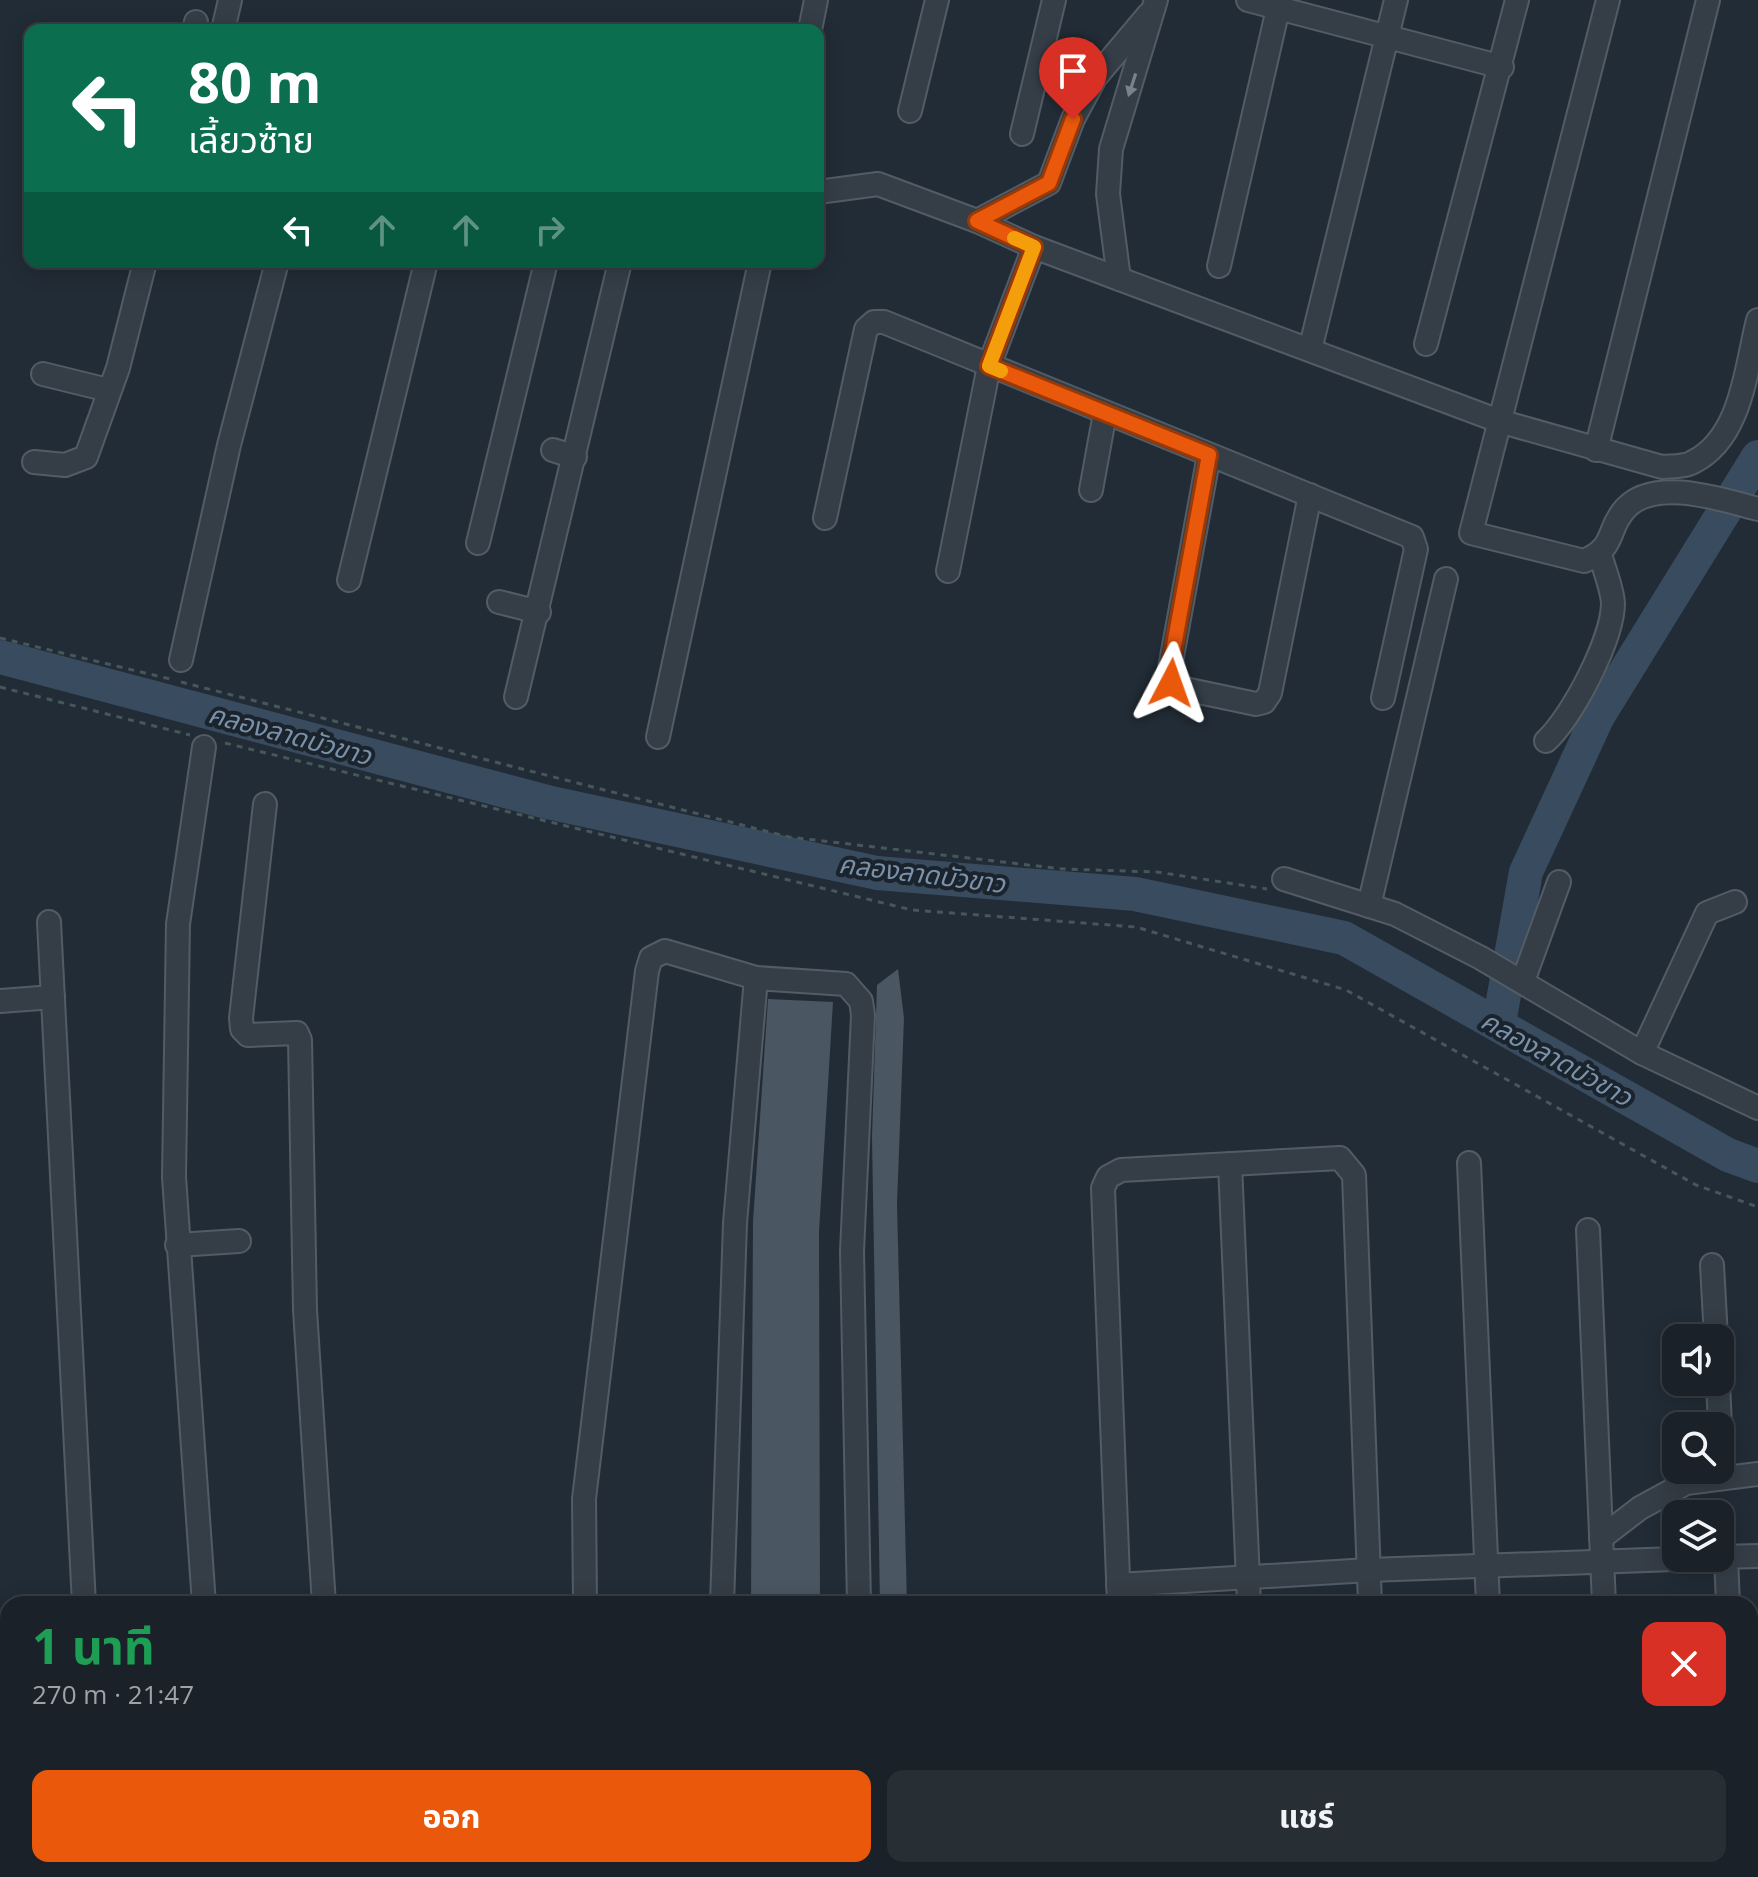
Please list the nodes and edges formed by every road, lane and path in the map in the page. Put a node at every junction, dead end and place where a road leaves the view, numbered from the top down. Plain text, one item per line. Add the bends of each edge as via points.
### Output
1 (230, 0) edge
2 (816, 0) edge
3 (937, 0) edge
4 (1054, 0) edge
5 (1248, 0) edge
6 (1396, 0) edge
7 (1517, 0) edge
8 (1608, 0) edge
9 (1708, 0) edge
10 (1155, 5) edge
11 (1279, 5) edge
12 (224, 24) edge
13 (811, 24) edge
14 (1386, 37) junction
15 (1502, 67) junction
16 (910, 111) dead end
17 (1022, 134) dead end
18 (824, 191) edge
19 (977, 221) junction
20 (1034, 247) junction
21 (1219, 266) dead end
22 (143, 268) edge
23 (275, 268) edge
24 (425, 268) edge
25 (545, 268) edge
26 (618, 268) edge
27 (759, 268) edge
28 (1119, 279) junction
29 (1758, 320) edge
30 (1426, 344) dead end
31 (1310, 350) junction
32 (989, 366) junction
33 (43, 374) dead end
34 (108, 390) junction
35 (1105, 413) junction
36 (1499, 421) junction
37 (1596, 450) junction
38 (1209, 455) junction
39 (34, 462) dead end
40 (1091, 490) dead end
41 (1310, 495) junction
42 (1758, 509) edge
43 (825, 518) dead end
44 (478, 543) dead end
45 (1600, 554) junction
46 (948, 571) dead end
47 (1446, 579) dead end
48 (349, 580) dead end
49 (499, 602) dead end
50 (539, 612) junction
51 (0, 638) edge
52 (181, 660) dead end
53 (0, 687) edge
54 (516, 697) dead end
55 (1383, 698) dead end
56 (658, 737) dead end
57 (1546, 741) dead end
58 (205, 742) junction
59 (265, 804) dead end
60 (1559, 882) dead end
61 (1281, 885) joint
62 (1735, 902) dead end
63 (1369, 906) junction
64 (49, 922) dead end
65 (756, 978) junction
66 (1528, 984) junction
67 (53, 997) junction
68 (0, 1001) edge
69 (1642, 1053) junction
70 (1758, 1108) edge
71 (1469, 1163) dead end
72 (1230, 1164) junction
73 (1758, 1207) edge
74 (1588, 1230) dead end
75 (239, 1241) dead end
76 (177, 1245) junction
77 (1712, 1265) dead end
78 (1715, 1324) edge
79 (1758, 1474) edge
80 (1734, 1477) edge
81 (1684, 1484) edge
82 (1601, 1538) junction
83 (1758, 1556) edge
84 (1734, 1557) edge
85 (1662, 1559) edge
86 (1602, 1561) junction
87 (1487, 1566) junction
88 (1369, 1570) junction
89 (1725, 1572) edge
90 (1248, 1577) junction
91 (1118, 1594) edge
92 (84, 1596) edge
93 (203, 1596) edge
94 (323, 1596) edge
95 (585, 1596) edge
96 (722, 1596) edge
97 (859, 1596) edge
98 (1249, 1596) edge
99 (1370, 1596) edge
100 (1488, 1596) edge
101 (1604, 1596) edge
102 (1727, 1596) edge

1 - 12 street
2 - 13 street
3 - 16 street
4 - 17 street
5 - 11 street
6 - 14 street
7 - 15 street
8 - 36 street
9 - 37 street
10 - 19 street via 1095,78 1049,183
10 -> 28 street via 1111,149 1108,194
11 - 14 street
11 - 21 street
14 - 15 street
14 - 31 street
15 - 30 street
18 - 19 street via 878,184
19 - 20 street
20 - 28 street
20 - 32 street
22 - 34 street
23 - 52 street
24 - 48 street
25 - 44 street
26 - 50 street via 564,454
27 - 56 street
28 - 31 street
29 - 37 street via 1730,429 1708,453 1690,464 1662,467
31 - 36 street
32 - 35 street
32 - 43 street via 884,322 866,329
32 - 46 street
33 - 34 street
34 - 39 street via 86,457 65,465
35 - 38 street
35 - 40 street
36 - 37 street
36 - 45 street via 1471,533 1584,561
38 - 41 street
38 - 41 street via 1169,673 1171,683 1180,688 1264,702
41 - 55 street via 1412,537 1416,549
42 - 45 street via 1694,493 1646,496 1625,509
45 - 57 street via 1613,603 1597,661 1560,728
47 - 63 street
49 - 50 street
50 - 54 street
51 - 61 path via 789,837 1063,869
53 - 58 path
58 - 73 path via 912,910 1136,927 1346,990 1696,1185
58 - 76 street via 178,924
59 - 94 street via 241,1018 248,1035 290,1032 300,1040 305,1310
60 - 66 street
61 - 63 street
62 - 69 street via 1707,913
63 - 66 street via 1395,914
64 - 67 street
65 - 95 street via 674,951 651,958 647,971 584,1499
65 - 96 street via 735,1223
65 - 97 street via 846,984 861,1001 852,1251
66 - 69 street
67 - 68 street
67 - 92 street
69 - 70 street
71 - 87 street
72 - 88 street via 1340,1158 1354,1175
72 - 90 street
72 - 91 street via 1121,1170 1108,1177 1103,1188
74 - 82 street
75 - 76 street
76 - 93 street
77 - 78 street
79 - 80 street
81 - 82 street
82 - 86 street
83 - 84 street
85 - 86 street
86 - 87 street
86 - 101 street
87 - 88 street
87 - 100 street
88 - 90 street
88 - 99 street
89 - 102 street
90 - 91 street
90 - 98 street

